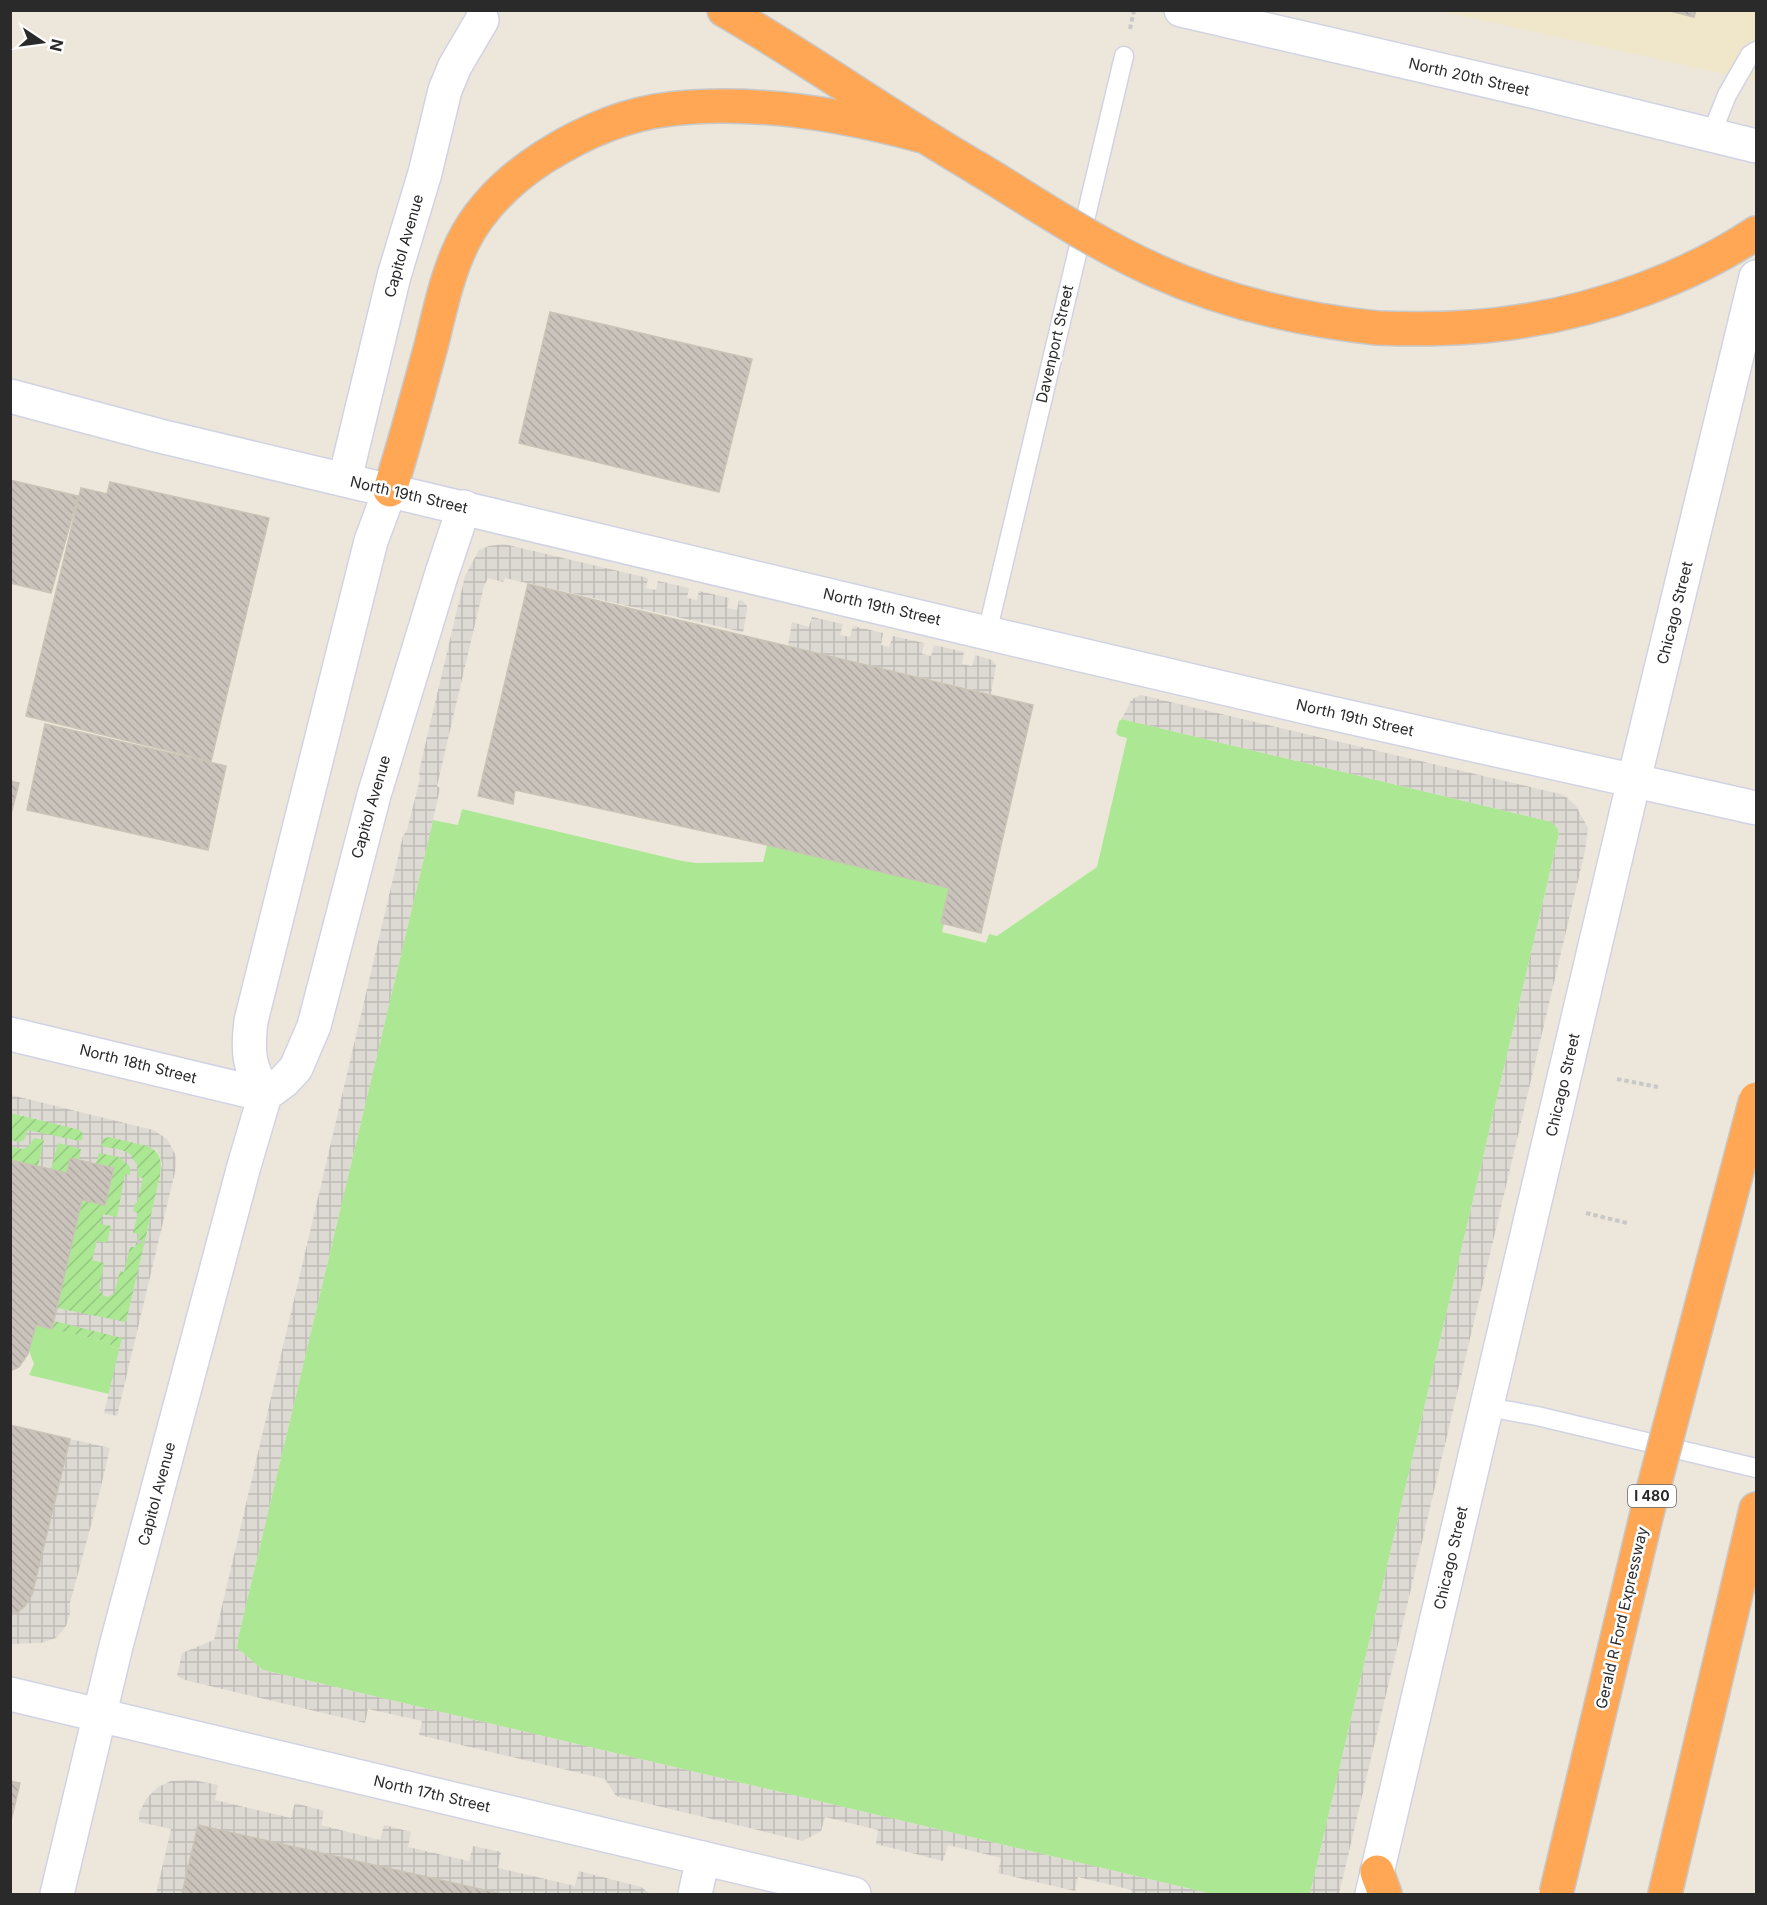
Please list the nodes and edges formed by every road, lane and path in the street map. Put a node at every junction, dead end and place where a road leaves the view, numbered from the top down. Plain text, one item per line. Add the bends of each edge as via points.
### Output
1 (724, 10) edge
2 (1181, 10) edge
3 (482, 20) dead end
4 (1756, 51) edge
5 (1124, 56) dead end
6 (1711, 135) junction
7 (922, 136) junction
8 (1756, 146) edge
9 (1756, 233) edge
10 (1756, 277) edge
11 (10, 396) edge
12 (345, 479) junction
13 (390, 490) junction
14 (464, 507) junction
15 (987, 633) junction
16 (1635, 780) junction
17 (1756, 808) edge
18 (10, 1034) edge
19 (1617, 1079) dead end
20 (1658, 1087) dead end
21 (265, 1095) junction
22 (1756, 1099) edge
23 (1586, 1214) dead end
24 (1627, 1222) dead end
25 (137, 1241) dead end
26 (145, 1243) dead end
27 (1488, 1407) junction
28 (1756, 1468) edge
29 (1756, 1509) edge
30 (10, 1694) edge
31 (100, 1715) junction
32 (703, 1858) junction
33 (1378, 1887) edge
34 (57, 1894) edge
35 (694, 1894) edge
36 (854, 1894) edge
37 (1556, 1894) edge
38 (1665, 1894) edge

1 - 7 highway
2 - 6 street, North 20th Street
3 - 12 street, Capitol Avenue via 445,90 394,276
4 - 6 lane via 1727,95
5 - 15 lane, Davenport Street
6 - 8 street, North 20th Street
7 - 9 highway, bridge via 1107,246 1155,270 1204,290 1295,317 1377,328 1490,326 1560,314 1685,272
7 - 13 highway via 816,114 698,107 614,122 538,161 492,200 471,227 455,258
10 - 16 street, Chicago Street
11 - 12 street, North 19th Street
12 - 13 street, North 19th Street
13 - 14 street, North 19th Street
13 - 21 street via 371,541 252,1021 251,1065
14 - 15 street, North 19th Street
14 - 21 street, Capitol Avenue via 374,795 315,1026 296,1068
15 - 16 street, North 19th Street
16 - 17 street, North 19th Street
16 - 27 street, Chicago Street
18 - 21 street, North 18th Street
19 - 20 path
21 - 31 street, Capitol Avenue
22 - 37 highway, Gerald R Ford Expressway / I 480, bridge via 1647,1513
23 - 24 path
25 - 26 path
27 - 28 lane
27 - 33 street, Chicago Street
29 - 38 highway
30 - 31 street, North 17th Street
31 - 32 street, North 17th Street
31 - 34 street, Capitol Avenue
32 - 35 street
32 - 36 street, North 17th Street

